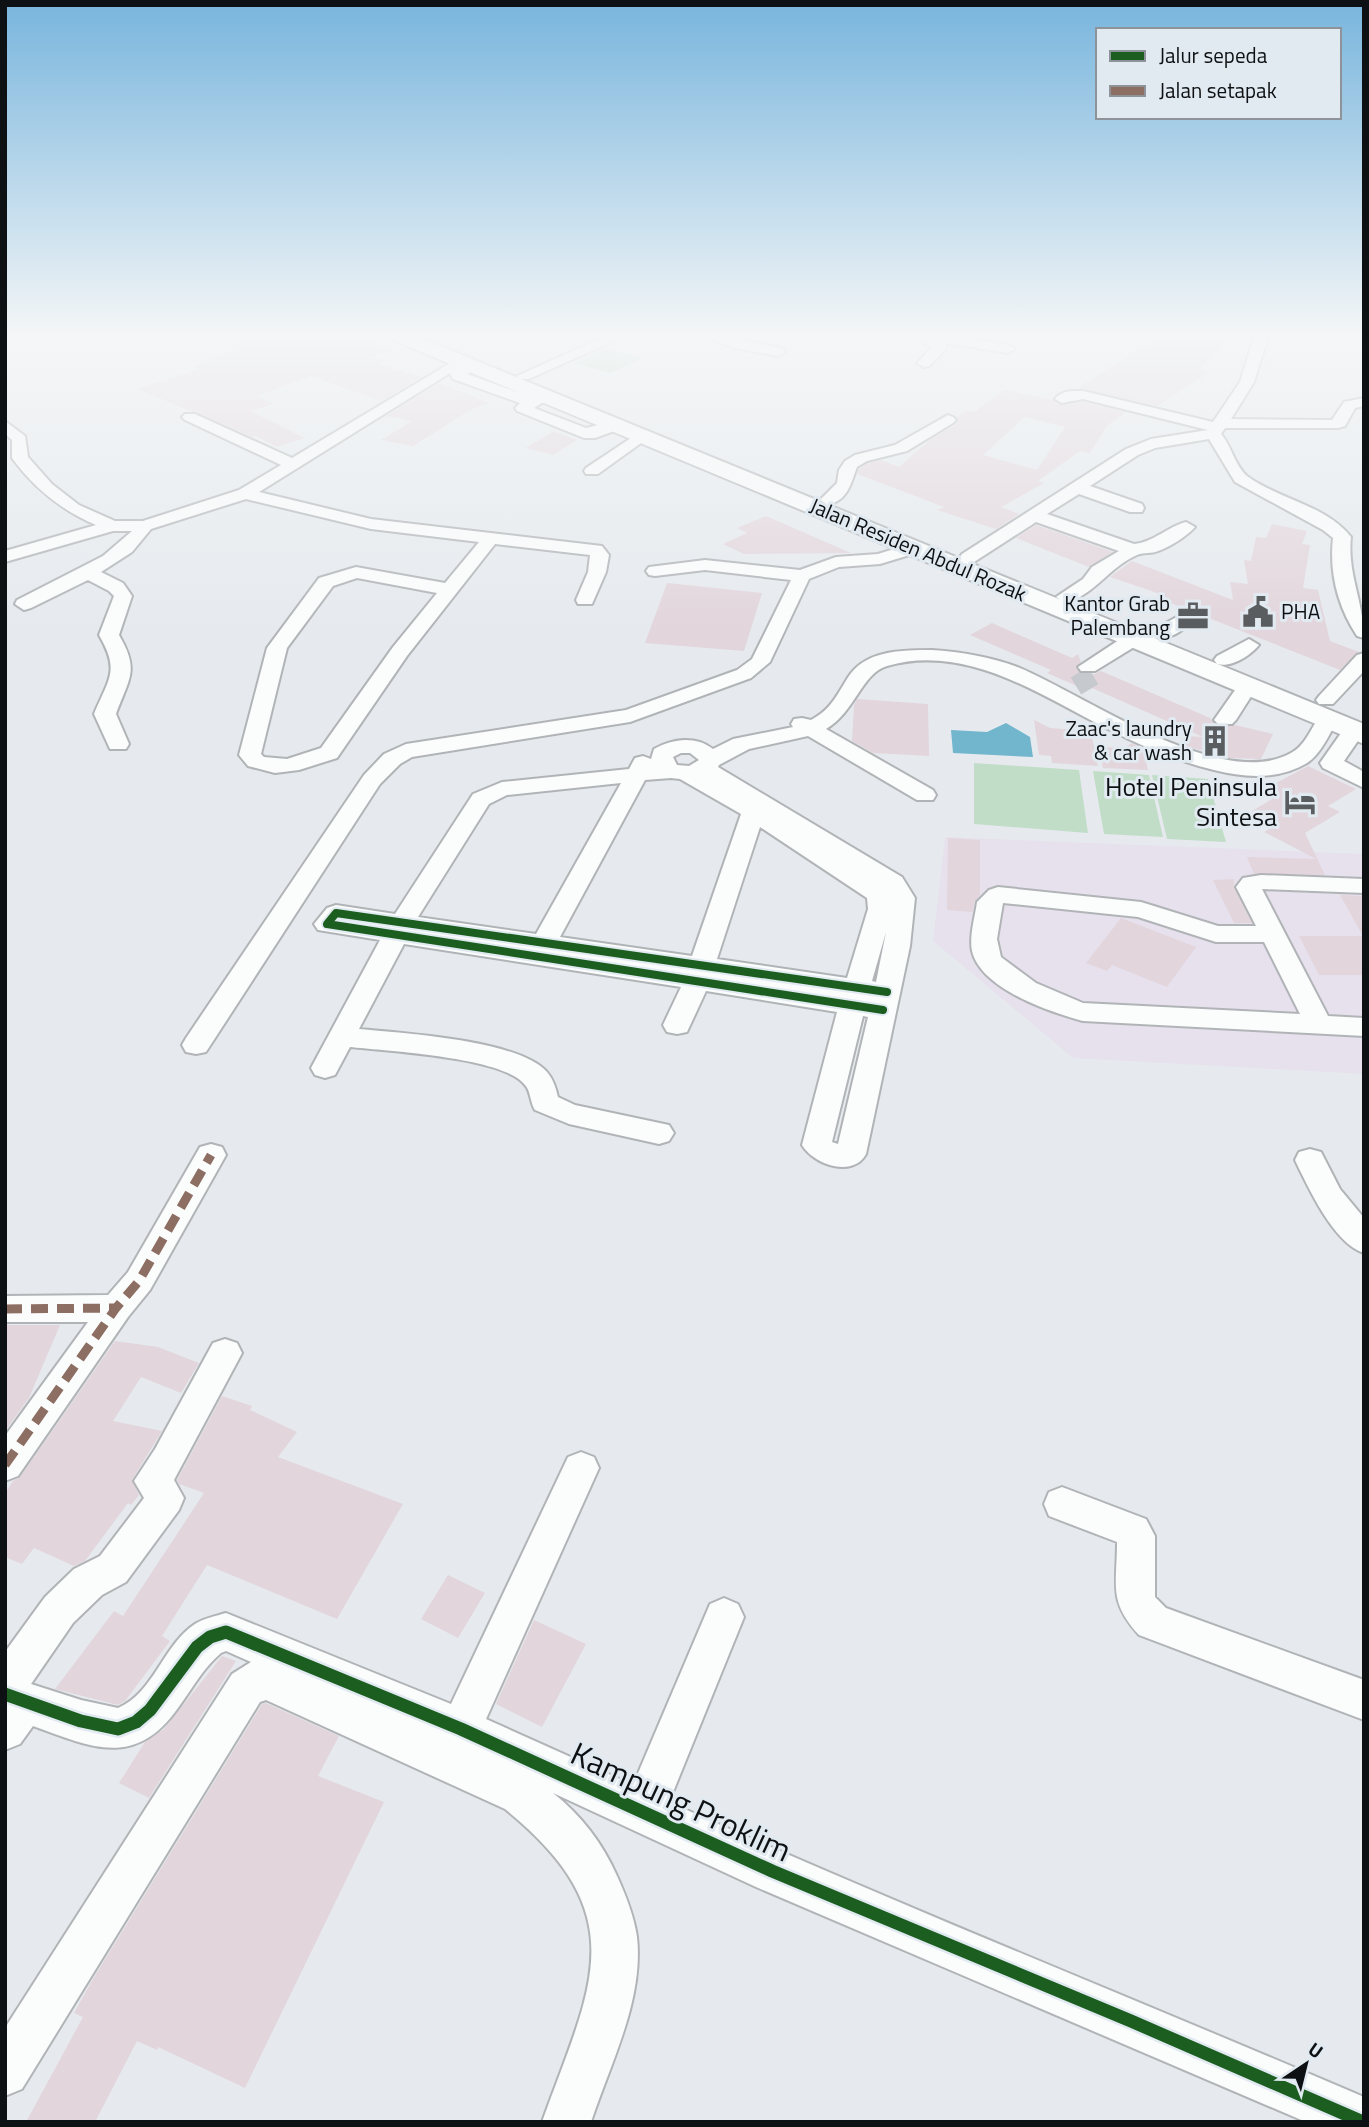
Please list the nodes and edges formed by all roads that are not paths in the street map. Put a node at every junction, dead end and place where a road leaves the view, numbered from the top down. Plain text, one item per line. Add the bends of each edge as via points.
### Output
1 (13, 433) edge
2 (225, 433) edge
3 (362, 433) edge
4 (638, 433) edge
5 (647, 433) edge
6 (926, 433) edge
7 (1195, 433) edge
8 (1219, 433) edge
9 (643, 435) junction
10 (292, 464) junction
11 (592, 471) dead end
12 (1084, 490) junction
13 (245, 494) junction
14 (828, 500) junction
15 (1136, 508) dead end
16 (1043, 518) junction
17 (112, 526) junction
18 (144, 526) junction
19 (1186, 527) dead end
20 (489, 540) junction
21 (1364, 542) edge
22 (1343, 543) junction
23 (910, 549) junction
24 (1133, 550) junction
25 (5, 557) edge
26 (968, 558) junction
27 (655, 571) dead end
28 (87, 572) junction
29 (802, 576) junction
30 (450, 590) junction
31 (1065, 597) junction
32 (585, 600) dead end
33 (24, 604) dead end
34 (1356, 604) edge
35 (1184, 619) dead end
36 (1364, 632) edge
37 (1145, 640) junction
38 (1249, 645) dead end
39 (1364, 659) edge
40 (1224, 660) junction
41 (1093, 669) tunnel mouth
42 (1247, 687) junction
43 (1326, 710) junction
44 (1225, 720) dead end
45 (812, 725) junction
46 (1357, 731) edge
47 (118, 744) dead end
48 (667, 765) junction
49 (1364, 781) edge
50 (925, 795) dead end
51 (753, 812) junction
52 (828, 852) junction
53 (1364, 886) edge
54 (890, 894) junction
55 (399, 929) junction
56 (1271, 934) junction
57 (545, 941) junction
58 (699, 974) junction
59 (854, 997) junction
60 (885, 1001) junction
61 (677, 1025) dead end
62 (1320, 1026) junction
63 (1364, 1027) edge
64 (342, 1037) junction
65 (196, 1045) dead end
66 (326, 1068) dead end
67 (659, 1133) dead end
68 (211, 1155) dead end
69 (1310, 1160) dead end
70 (1364, 1241) edge
71 (116, 1308) junction
72 (5, 1309) edge
73 (225, 1353) dead end
74 (5, 1465) edge
75 (581, 1468) dead end
76 (1062, 1504) dead end
77 (724, 1617) dead end
78 (1364, 1700) edge
79 (10, 1703) edge
80 (461, 1728) junction
81 (643, 1812) junction
82 (5, 2072) edge
83 (566, 2122) edge
84 (1363, 2122) edge

1 - 17 street via 20,439 20,458 46,488 73,509
2 - 10 street
3 - 10 street
4 - 9 highway, Jalan Residen Abdul Rozak
5 - 14 highway, Jalan Residen Abdul Rozak
6 - 14 street via 901,448 851,464 845,484
7 - 12 street via 1132,452
8 - 22 street via 1235,474 1329,526
9 - 11 street
9 - 23 highway, Jalan Residen Abdul Rozak
10 - 13 street
12 - 15 street
12 - 16 street
13 - 18 street
13 - 20 street via 371,524
14 - 26 highway, Jalan Residen Abdul Rozak
16 - 24 street
16 - 26 street
17 - 18 street
17 - 25 street
18 - 28 street via 139,538 124,551
19 - 24 street via 1153,547
20 - 30 street
20 - 32 street via 600,552
21 - 22 street
22 - 34 street via 1340,556
23 - 29 street via 880,559 836,562
23 - 37 highway, Jalan Residen Abdul Rozak
24 - 31 street
26 - 31 highway, Jalan Residen Abdul Rozak
27 - 29 street via 705,565
28 - 33 street
28 - 47 street via 116,587 123,596 109,635 121,656 121,672 104,714
29 - 65 street via 760,662 744,674 630,716 406,751 392,759 372,780
30 - 30 street via 329,754 294,764 260,766 253,761 250,755 277,648 326,582 356,572
31 - 37 highway, Jalan Residen Abdul Rozak
34 - 36 street
35 - 37 street
37 - 40 highway, Jalan Residen Abdul Rozak
37 - 41 street
37 - 42 highway, Jalan Residen Abdul Rozak
38 - 40 street
39 - 43 street
40 - 43 highway, Jalan Residen Abdul Rozak
42 - 43 highway, Jalan Residen Abdul Rozak
42 - 44 street
43 - 45 street via 1314,743 1299,758 1272,769 1246,769 1154,745 1063,688 953,657 897,657 864,669 840,708
43 - 46 highway, Jalan Residen Abdul Rozak
45 - 48 street
45 - 48 street via 722,733
45 - 50 street
46 - 49 street via 1331,763
48 - 51 street
48 - 52 street
48 - 55 street via 489,793
48 - 57 street
51 - 52 street
51 - 58 street
52 - 54 street via 893,882
53 - 56 street via 1252,883 1248,889
54 - 59 street via 880,909
54 - 60 street via 903,898
55 - 57 street
55 - 58 street
55 - 64 street
56 - 62 street
56 - 62 street via 1216,934 1141,910 998,895 989,902 985,952 996,968 1066,1008 1105,1015
57 - 58 street
58 - 59 street
58 - 61 street
59 - 60 street
59 - 60 street via 817,1145 823,1152 844,1157 851,1154
62 - 63 street
64 - 66 street
64 - 67 street via 485,1055 521,1066 538,1079 545,1103 569,1114
68 - 71 street via 139,1281
69 - 70 street via 1328,1196
71 - 72 street
71 - 74 street
73 - 79 street via 152,1481 166,1498 113,1569 88,1582 60,1610
75 - 80 street
76 - 78 street via 1133,1531 1136,1604 1153,1622
77 - 81 street
79 - 80 street, Kampung Proklim via 116,1730 135,1722 160,1700 202,1641 226,1632
80 - 81 street, Kampung Proklim
81 - 84 street, Kampung Proklim
82 - 83 street via 246,1688 267,1680 520,1794 554,1822 582,1857 606,1907 615,1955 603,2015

